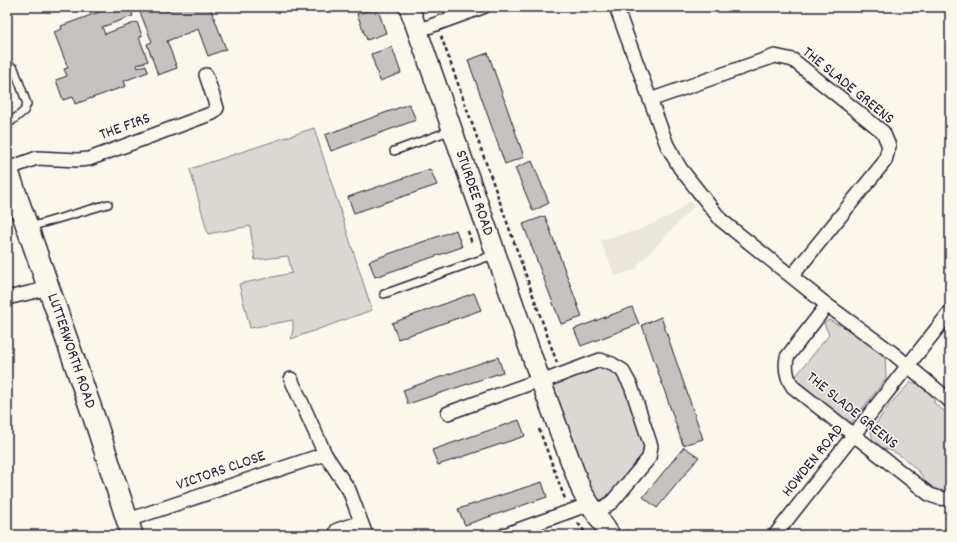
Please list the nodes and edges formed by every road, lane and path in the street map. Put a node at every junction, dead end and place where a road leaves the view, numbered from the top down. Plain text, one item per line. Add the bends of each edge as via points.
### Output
1 (409, 7) edge
2 (483, 7) edge
3 (616, 7) edge
4 (437, 24) junction
5 (417, 31) junction
6 (7, 64) edge
7 (206, 75) dead end
8 (650, 100) junction
9 (7, 125) edge
10 (452, 130) junction
11 (394, 151) dead end
12 (7, 169) edge
13 (108, 204) dead end
14 (28, 227) junction
15 (496, 254) junction
16 (792, 276) junction
17 (50, 288) junction
18 (384, 294) dead end
19 (7, 298) edge
20 (827, 305) junction
21 (950, 312) edge
22 (909, 366) junction
23 (561, 374) junction
24 (292, 379) dead end
25 (541, 381) junction
26 (950, 401) edge
27 (448, 413) dead end
28 (855, 435) junction
29 (325, 454) junction
30 (950, 498) edge
31 (612, 502) junction
32 (592, 508) junction
33 (361, 522) junction
34 (130, 528) edge
35 (337, 530) dead end
36 (366, 535) edge
37 (504, 535) edge
38 (610, 535) edge
39 (630, 535) edge
40 (775, 535) edge

1 - 5 street, STURDEE ROAD
2 - 4 street
3 - 8 street
4 - 5 street
4 - 23 path
5 - 10 street, STURDEE ROAD
6 - 9 lane via 14,68 27,104 24,111
7 - 12 street, THE FIRS via 217,108 212,113 89,159 37,158
8 - 16 street via 667,145 695,189 721,220
8 - 16 street, THE SLADE GREENS via 774,56 793,60 883,132 889,146 885,160
10 - 11 lane
10 - 15 street, STURDEE ROAD
12 - 14 main road, LUTTERWORTH ROAD
13 - 14 lane
14 - 17 main road, LUTTERWORTH ROAD
15 - 18 lane
15 - 25 street, STURDEE ROAD
16 - 20 street
17 - 19 street
17 - 34 main road, LUTTERWORTH ROAD
20 - 22 street
20 - 28 street, THE SLADE GREENS via 787,357 786,373 793,387
21 - 22 street, HOWDEN ROAD
22 - 26 street
22 - 28 street, HOWDEN ROAD
23 - 25 street
23 - 31 street via 600,360 622,370 631,386 651,446 649,458
24 - 29 street
25 - 27 street
25 - 32 street, STURDEE ROAD via 582,492
28 - 30 street, THE SLADE GREENS via 930,495
28 - 40 street, HOWDEN ROAD
29 - 33 street via 349,490
29 - 34 street, VICTORS CLOSE
31 - 32 street
31 - 39 path
32 - 37 street
32 - 38 street, STURDEE ROAD
33 - 35 street
33 - 36 street

